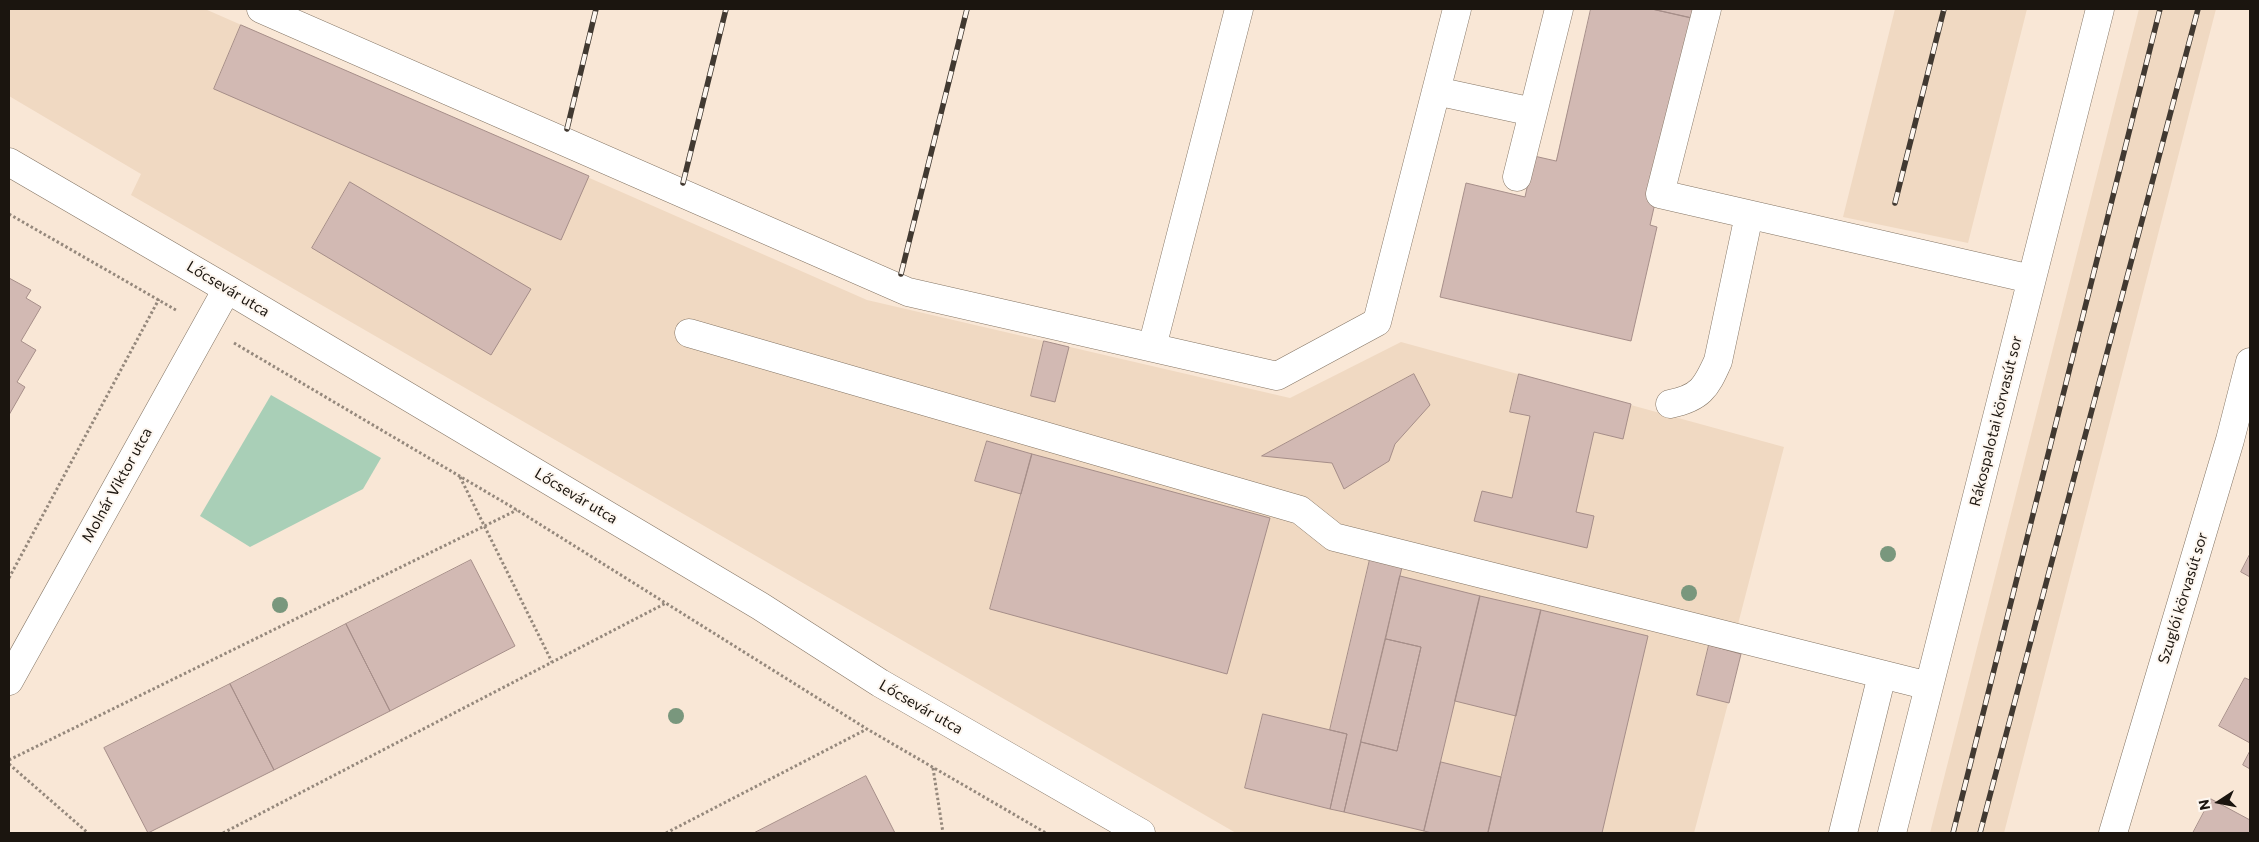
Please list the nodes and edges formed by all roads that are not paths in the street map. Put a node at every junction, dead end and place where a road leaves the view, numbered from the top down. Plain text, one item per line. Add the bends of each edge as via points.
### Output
1 (261, 9) edge
2 (1238, 9) edge
3 (1457, 9) edge
4 (1559, 9) edge
5 (1706, 9) edge
6 (2100, 9) edge
7 (1436, 91) junction
8 (1533, 112) junction
9 (9, 162) edge
10 (1517, 177) dead end
11 (1750, 215) junction
12 (2032, 279) junction
13 (227, 289) junction
14 (689, 333) dead end
15 (1152, 347) junction
16 (2250, 362) edge
17 (1670, 404) dead end
18 (2240, 445) edge
19 (1882, 675) junction
20 (9, 681) edge
21 (1928, 686) junction
22 (1141, 833) edge
23 (1843, 833) edge
24 (1892, 833) edge
25 (2113, 833) edge

1 - 15 street via 908,292
2 - 15 street
3 - 7 street
4 - 8 street
5 - 11 street via 1660,194
6 - 12 street, Rákospalotai körvasút sor
7 - 8 street
7 - 15 street via 1377,322 1277,376
8 - 10 street
9 - 13 street, Lőcsevár utca
11 - 12 street
11 - 17 street via 1718,361 1699,393 1688,400
12 - 21 street, Rákospalotai körvasút sor
13 - 20 street, Molnár Viktor utca
13 - 22 street, Lőcsevár utca via 760,606 880,683
14 - 19 street via 1300,510 1334,537
16 - 18 street, Szuglói körvasút sor
18 - 25 street, Szuglói körvasút sor
19 - 21 street
19 - 23 street
21 - 24 street, Rákospalotai körvasút sor

